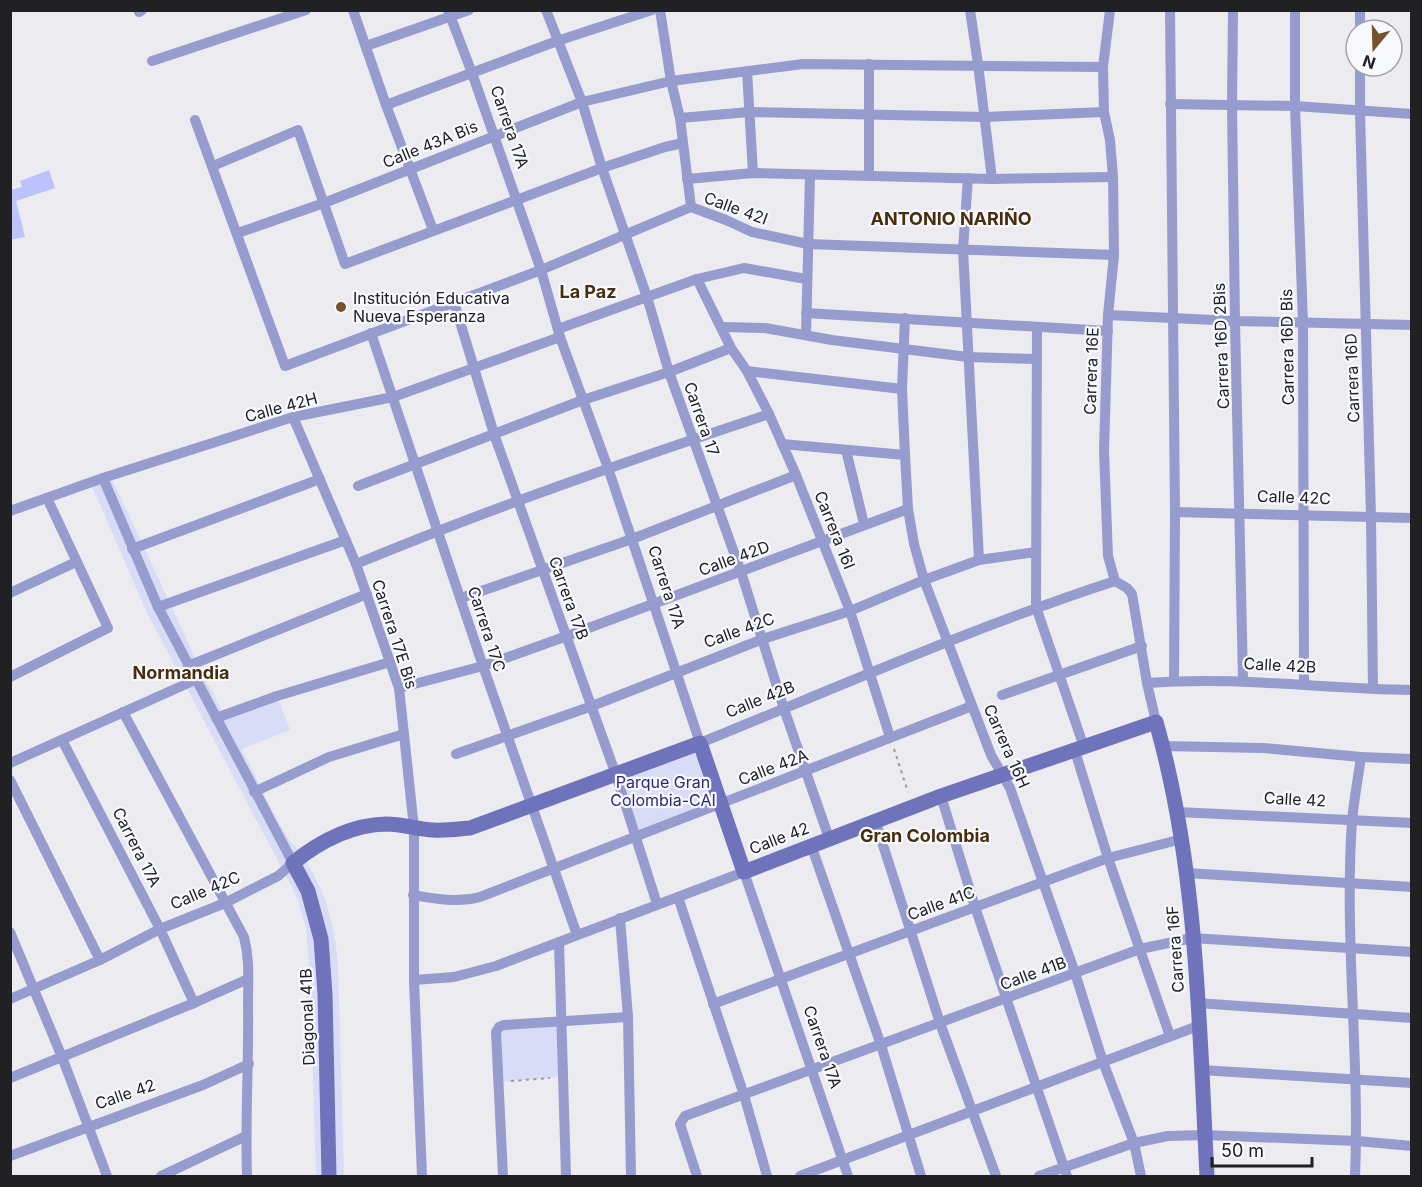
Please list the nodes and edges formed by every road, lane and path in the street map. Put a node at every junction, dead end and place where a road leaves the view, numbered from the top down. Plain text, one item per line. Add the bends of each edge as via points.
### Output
1 (306, 10) edge
2 (353, 10) edge
3 (469, 10) edge
4 (546, 10) edge
5 (652, 10) edge
6 (660, 10) edge
7 (970, 10) edge
8 (1110, 10) edge
9 (1170, 10) edge
10 (1233, 10) edge
11 (1295, 10) edge
12 (449, 14) edge
13 (557, 40) junction
14 (366, 46) junction
15 (152, 61) dead end
16 (869, 64) junction
17 (978, 64) junction
18 (1103, 67) junction
19 (747, 71) junction
20 (472, 73) junction
21 (1360, 78) edge
22 (671, 81) junction
23 (582, 102) junction
24 (1170, 104) junction
25 (386, 105) junction
26 (1232, 106) junction
27 (1295, 106) junction
28 (749, 112) junction
29 (1104, 112) junction
30 (1360, 112) junction
31 (869, 114) junction
32 (1412, 114) edge
33 (985, 117) junction
34 (680, 118) junction
35 (195, 120) dead end
36 (493, 135) junction
37 (683, 143) junction
38 (213, 166) junction
39 (410, 168) junction
40 (602, 168) junction
41 (753, 173) junction
42 (810, 175) junction
43 (869, 176) junction
44 (1113, 177) junction
45 (968, 178) junction
46 (687, 179) junction
47 (992, 179) junction
48 (516, 201) junction
49 (324, 203) junction
50 (691, 207) junction
51 (433, 230) junction
52 (238, 233) junction
53 (625, 236) junction
54 (808, 244) junction
55 (963, 249) junction
56 (1114, 255) junction
57 (541, 270) junction
58 (697, 279) junction
59 (806, 279) junction
60 (647, 297) junction
61 (454, 302) junction
62 (806, 313) junction
63 (1108, 315) junction
64 (1173, 317) junction
65 (905, 318) junction
66 (1235, 321) junction
67 (1303, 321) junction
68 (1365, 322) junction
69 (966, 323) junction
70 (1412, 325) edge
71 (723, 327) junction
72 (1036, 327) junction
73 (1108, 331) junction
74 (371, 333) junction
75 (559, 333) junction
76 (806, 336) junction
77 (731, 348) junction
78 (904, 350) junction
79 (968, 357) junction
80 (1036, 359) junction
81 (474, 369) junction
82 (747, 371) junction
83 (669, 372) junction
84 (902, 389) junction
85 (393, 397) junction
86 (583, 400) junction
87 (769, 414) junction
88 (293, 417) junction
89 (494, 434) junction
90 (693, 439) junction
91 (782, 444) junction
92 (846, 450) junction
93 (905, 455) junction
94 (415, 465) junction
95 (608, 468) junction
96 (796, 475) junction
97 (103, 478) junction
98 (320, 478) junction
99 (358, 486) dead end
100 (47, 498) junction
101 (518, 500) junction
102 (717, 507) junction
103 (908, 509) junction
104 (10, 511) edge
105 (1175, 512) junction
106 (1241, 513) junction
107 (1304, 515) junction
108 (1371, 517) junction
109 (1412, 518) edge
110 (864, 524) junction
111 (438, 530) junction
112 (632, 539) junction
113 (346, 540) junction
114 (823, 541) junction
115 (132, 549) junction
116 (1036, 552) junction
117 (979, 560) junction
118 (76, 562) junction
119 (356, 564) junction
120 (542, 569) junction
121 (741, 572) junction
122 (924, 580) junction
123 (1115, 581) junction
124 (10, 593) edge
125 (367, 594) junction
126 (461, 598) junction
127 (654, 603) junction
128 (1036, 607) junction
129 (158, 608) junction
130 (850, 611) junction
131 (567, 636) junction
132 (763, 639) junction
133 (947, 641) junction
134 (1142, 646) junction
135 (390, 662) junction
136 (188, 666) junction
137 (483, 666) junction
138 (676, 673) junction
139 (870, 673) junction
140 (1058, 676) junction
141 (10, 677) edge
142 (195, 680) junction
143 (1174, 681) junction
144 (1243, 681) junction
145 (1147, 684) junction
146 (1304, 684) junction
147 (399, 688) junction
148 (1373, 689) junction
149 (1412, 690) edge
150 (1002, 695) dead end
151 (592, 706) junction
152 (972, 706) junction
153 (784, 709) junction
154 (123, 712) junction
155 (216, 718) junction
156 (1156, 722) junction
157 (404, 734) junction
158 (508, 737) junction
159 (890, 737) junction
160 (62, 740) junction
161 (700, 743) junction
162 (1162, 746) junction
163 (1079, 749) junction
164 (456, 754) dead end
165 (1361, 757) junction
166 (1412, 759) edge
167 (10, 763) edge
168 (805, 770) junction
169 (1004, 774) junction
170 (616, 775) junction
171 (10, 780) edge
172 (254, 792) junction
173 (941, 796) junction
174 (721, 803) junction
175 (533, 806) junction
176 (912, 807) junction
177 (1177, 812) junction
178 (874, 820) junction
179 (1352, 820) junction
180 (1412, 824) edge
181 (414, 828) junction
182 (636, 836) junction
183 (829, 838) junction
184 (1182, 839) junction
185 (811, 845) junction
186 (1108, 858) junction
187 (293, 863) junction
188 (554, 868) junction
189 (744, 872) junction
190 (1187, 873) junction
191 (1042, 881) junction
192 (1350, 883) junction
193 (1412, 887) edge
194 (413, 896) junction
195 (678, 897) junction
196 (225, 903) junction
197 (657, 904) junction
198 (975, 907) junction
199 (620, 918) junction
200 (160, 929) junction
201 (909, 930) junction
202 (10, 932) edge
203 (577, 935) junction
204 (1192, 938) junction
205 (559, 942) junction
206 (1140, 949) junction
207 (1351, 949) junction
208 (1412, 952) edge
209 (848, 954) junction
210 (100, 960) junction
211 (1075, 973) junction
212 (780, 978) junction
213 (248, 979) junction
214 (414, 980) junction
215 (33, 990) junction
216 (10, 999) edge
217 (1006, 999) junction
218 (194, 1003) junction
219 (1197, 1003) junction
220 (713, 1004) junction
221 (1353, 1014) junction
222 (628, 1017) junction
223 (1412, 1018) edge
224 (562, 1020) junction
225 (940, 1023) junction
226 (1198, 1026) junction
227 (1170, 1036) junction
228 (881, 1045) junction
229 (62, 1057) junction
230 (1103, 1062) junction
231 (249, 1064) junction
232 (1201, 1070) junction
233 (812, 1071) junction
234 (563, 1077) junction
235 (10, 1078) edge
236 (1356, 1078) junction
237 (499, 1082) junction
238 (1412, 1083) edge
239 (1036, 1088) junction
240 (744, 1095) junction
241 (974, 1111) junction
242 (88, 1126) junction
243 (1205, 1135) junction
244 (246, 1136) junction
245 (908, 1136) junction
246 (1357, 1142) junction
247 (1134, 1143) junction
248 (1412, 1146) edge
249 (10, 1156) edge
250 (842, 1160) junction
251 (1066, 1172) edge
252 (106, 1176) edge
253 (161, 1176) edge
254 (247, 1176) edge
255 (330, 1176) edge
256 (422, 1176) edge
257 (503, 1176) edge
258 (566, 1176) edge
259 (631, 1176) edge
260 (697, 1176) edge
261 (767, 1176) edge
262 (800, 1176) edge
263 (848, 1176) edge
264 (921, 1176) edge
265 (996, 1176) edge
266 (1040, 1176) edge
267 (1141, 1176) edge
268 (1207, 1176) edge
269 (1355, 1176) edge

1 - 15 street
2 - 14 street
3 - 12 street
4 - 13 street, Carrera 17
5 - 13 street
6 - 22 street
7 - 17 street
8 - 18 street, Carrera 16E
9 - 24 street
10 - 26 street, Carrera 16D 2Bis
11 - 27 street, Carrera 16D Bis
12 - 14 street
12 - 20 street, Carrera 17A
13 - 20 street
13 - 23 street, Carrera 17
14 - 25 street
16 - 17 street, Calle 43A Bis
16 - 19 street, Calle 43A Bis via 802,64
16 - 31 street
17 - 18 street, Calle 43A Bis
17 - 33 street
18 - 29 street, Carrera 16E
19 - 22 street, Calle 43A Bis
19 - 28 street
20 - 25 street
20 - 36 street, Carrera 17A
21 - 30 street, Carrera 16D
22 - 23 street, Calle 43A Bis
22 - 34 street
23 - 36 street, Calle 43A Bis
23 - 40 street, Carrera 17
24 - 26 street
24 - 64 street
25 - 39 street
26 - 27 street
26 - 66 street, Carrera 16D 2Bis
27 - 30 street
27 - 67 street, Carrera 16D Bis
28 - 31 street
28 - 34 street
28 - 41 street
29 - 33 street
29 - 44 street, Carrera 16E
30 - 32 street
30 - 68 street, Carrera 16D
31 - 33 street
31 - 43 street
33 - 47 street
34 - 37 street
35 - 38 street
36 - 39 street, Calle 43A Bis
36 - 48 street, Carrera 17A
37 - 40 street
37 - 46 street
38 - 49 street via 298,130
38 - 52 street
39 - 49 street, Calle 43A Bis
39 - 51 street
40 - 48 street
40 - 53 street, Carrera 17
41 - 42 street
41 - 46 street
42 - 43 street
42 - 54 street
43 - 45 street
44 - 47 street
44 - 56 street, Carrera 16E
45 - 47 street
45 - 55 street
46 - 50 street
48 - 51 street
48 - 57 street, Carrera 17A
49 - 51 street via 345,264
49 - 52 street, Calle 43A Bis
50 - 53 street, Calle 42I
50 - 54 street, Calle 42I via 752,232
52 - 74 street, Calle 42I via 285,366
53 - 57 street, Calle 42I
53 - 60 street, Carrera 17
54 - 55 street, Calle 42I
54 - 59 street
55 - 56 street, Calle 42I
55 - 69 street
56 - 63 street, Carrera 16E
57 - 61 street, Calle 42I
57 - 75 street, Carrera 17A
58 - 59 street, Calle 42H via 744,268
58 - 60 street, Calle 42H
58 - 71 street, Carrera 16I
59 - 62 street
60 - 75 street, Calle 42H
60 - 83 street, Carrera 17
61 - 74 street, Calle 42I
61 - 81 street, Carrera 17B
62 - 65 street
62 - 76 street
63 - 64 street
63 - 73 street, Carrera 16E
64 - 66 street
64 - 105 street
65 - 69 street
65 - 78 street, Carrera 16H
66 - 67 street
66 - 106 street, Carrera 16D 2Bis
67 - 68 street
67 - 107 street, Carrera 16D Bis
68 - 70 street
68 - 108 street, Carrera 16D
69 - 72 street
69 - 79 street
71 - 76 street via 765,328
71 - 77 street, Carrera 16I
72 - 73 street
72 - 80 street
73 - 123 street, Carrera 16E via 1104,451 1108,556
74 - 85 street, Carrera 17C
75 - 81 street, Calle 42H
75 - 86 street, Carrera 17A
76 - 78 street
77 - 82 street, Carrera 16I
77 - 83 street
78 - 79 street
78 - 84 street, Carrera 16H
79 - 80 street
79 - 117 street
80 - 116 street
81 - 85 street, Calle 42H
81 - 89 street, Carrera 17B
82 - 84 street
82 - 87 street, Carrera 16I
83 - 86 street
83 - 90 street, Carrera 17
84 - 93 street, Carrera 16H
85 - 88 street, Calle 42H
85 - 94 street, Carrera 17C
86 - 89 street
86 - 95 street, Carrera 17A
87 - 90 street
87 - 91 street, Carrera 16I
88 - 97 street, Calle 42H
88 - 98 street, Carrera 17E Bis
89 - 94 street
89 - 101 street, Carrera 17B
90 - 95 street
90 - 102 street, Carrera 17
91 - 92 street
91 - 96 street, Carrera 16I
92 - 93 street
92 - 110 street, Carrera 16I
93 - 103 street, Carrera 16H
94 - 99 street
94 - 111 street, Carrera 17C
95 - 101 street
95 - 112 street, Carrera 17A
96 - 102 street
96 - 114 street, Carrera 16I
97 - 100 street, Calle 42H
97 - 115 street
98 - 113 street, Carrera 17E Bis
98 - 115 street
100 - 104 street, Calle 42H
100 - 118 street
101 - 111 street
101 - 120 street, Carrera 17B
102 - 112 street
102 - 121 street, Carrera 17
103 - 110 street, Calle 42D
103 - 122 street, Carrera 16H
105 - 106 street, Calle 42C
105 - 143 street
106 - 107 street, Calle 42C
106 - 144 street, Carrera 16D 2Bis
107 - 108 street, Calle 42C
107 - 146 street, Carrera 16D Bis
108 - 109 street, Calle 42C
108 - 148 street, Carrera 16D
110 - 114 street, Calle 42D
111 - 119 street
111 - 126 street, Carrera 17C
112 - 120 street
112 - 127 street, Carrera 17A
113 - 119 street, Carrera 17E Bis
113 - 129 street
114 - 121 street, Calle 42D
114 - 130 street, Carrera 16I
115 - 129 street
116 - 117 street, Calle 42C
116 - 128 street
117 - 122 street, Calle 42C
118 - 124 street
118 - 141 street via 108,628
119 - 125 street, Carrera 17E Bis
120 - 126 street
120 - 131 street, Carrera 17B
121 - 127 street, Calle 42D
121 - 132 street, Carrera 17
122 - 130 street, Calle 42C
122 - 133 street, Carrera 16H
123 - 128 street, Calle 42B
123 - 134 street, Carrera 16E via 1132,594
125 - 135 street, Carrera 17E Bis
125 - 136 street
126 - 137 street, Carrera 17C
127 - 131 street, Calle 42D
127 - 138 street, Carrera 17A
128 - 133 street, Calle 42B
128 - 140 street
129 - 136 street
130 - 132 street, Calle 42C
130 - 139 street, Carrera 16I
131 - 137 street, Calle 42D
131 - 151 street, Carrera 17B
132 - 138 street, Calle 42C
132 - 153 street, Carrera 17
133 - 139 street, Calle 42B
133 - 152 street, Carrera 16H
134 - 140 street
134 - 145 street, Carrera 16E
135 - 147 street, Carrera 17E Bis
135 - 155 street
136 - 142 street
137 - 147 street, Calle 42D
137 - 158 street, Carrera 17C
138 - 151 street, Calle 42C
138 - 161 street, Carrera 17A
139 - 153 street, Calle 42B
139 - 159 street, Carrera 16I
140 - 150 street
140 - 163 street
142 - 154 street
142 - 155 street
143 - 144 street, Calle 42B
143 - 145 street, Calle 42B
144 - 146 street, Calle 42B
145 - 156 street, Carrera 16E
146 - 148 street, Calle 42B
147 - 157 street, Carrera 17E Bis
148 - 149 street, Calle 42B
151 - 158 street, Calle 42C
151 - 170 street, Carrera 17B
152 - 159 street, Calle 42A
152 - 169 street, Carrera 16H via 990,755
153 - 161 street, Calle 42B
153 - 168 street, Carrera 17
154 - 160 street
154 - 196 street
155 - 172 street
156 - 162 street, Carrera 16F
156 - 163 street, Calle 42
157 - 172 street via 329,757
157 - 181 street, Carrera 17E Bis
158 - 164 street, Calle 42C
158 - 175 street, Carrera 17C
159 - 168 street, Calle 42A
159 - 176 path
160 - 167 street
160 - 200 street, Carrera 17A
161 - 170 street, Calle 42B
161 - 174 street, Carrera 17A
162 - 165 street via 1263,748
162 - 177 street, Carrera 16F
163 - 169 street, Calle 42
163 - 186 street
165 - 166 street
165 - 179 street
168 - 174 street, Calle 42A
168 - 183 street, Carrera 17
169 - 173 street, Calle 42
169 - 191 street, Carrera 16H
170 - 175 street, Calle 42B
170 - 182 street, Carrera 17B
171 - 210 street
172 - 187 street
173 - 176 street, Calle 42
173 - 198 street
174 - 182 street, Calle 42A
174 - 189 street, Carrera 17A
175 - 181 street, Calle 42B via 470,828
175 - 188 street, Carrera 17C
176 - 178 street, Calle 42
177 - 179 street, Calle 42
177 - 184 street, Carrera 16F
178 - 183 street, Calle 42
178 - 201 street
179 - 180 street, Calle 42
179 - 192 street
181 - 187 street, Calle 42C via 386,825 348,831 322,841
181 - 194 street, Carrera 17E Bis
182 - 188 street, Calle 42A
182 - 197 street, Carrera 17B
183 - 185 street, Calle 42
184 - 186 street, Calle 41C
184 - 190 street, Carrera 16F
185 - 189 street, Calle 42
185 - 209 street
186 - 191 street, Calle 41C
186 - 206 street
187 - 196 street, Calle 42C via 278,876
187 - 255 street, Diagonal 41B via 308,891 321,939
188 - 194 street, Calle 42A via 466,901
188 - 203 street, Carrera 17C
189 - 195 street, Calle 42
189 - 212 street, Carrera 17A
190 - 192 street
190 - 204 street, Carrera 16F
191 - 198 street, Calle 41C
191 - 211 street, Carrera 16H
192 - 193 street
192 - 207 street
194 - 214 street, Carrera 17E Bis
195 - 197 street, Calle 42
195 - 220 street
196 - 200 street, Calle 42C
196 - 213 street via 244,936 249,957
197 - 199 street, Calle 42
198 - 201 street, Calle 41C
198 - 217 street
199 - 203 street, Calle 42
199 - 222 street
200 - 210 street, Calle 42C
200 - 218 street, Carrera 17A
201 - 209 street, Calle 41C
201 - 225 street
202 - 215 street
203 - 205 street, Calle 42
204 - 206 street, Calle 41B
204 - 207 street, Calle 41B
204 - 219 street, Carrera 16F
205 - 214 street, Calle 42 via 496,966 454,977
205 - 224 street
206 - 211 street, Calle 41B
206 - 227 street
207 - 208 street, Calle 41B
207 - 221 street
209 - 212 street, Calle 41C
209 - 228 street
210 - 215 street, Calle 42C
211 - 217 street, Calle 41B
211 - 230 street, Carrera 16H
212 - 220 street, Calle 41C
212 - 233 street, Carrera 17A
213 - 218 street
213 - 231 street
214 - 256 street, Carrera 17E Bis
215 - 216 street, Calle 42C
215 - 229 street
217 - 225 street, Calle 41B
217 - 239 street
218 - 229 street
219 - 221 street
219 - 226 street, Carrera 16F
220 - 240 street
221 - 223 street
221 - 236 street
222 - 224 street
222 - 259 street
224 - 234 street
224 - 237 street via 499,1027
225 - 228 street, Calle 41B
225 - 241 street
226 - 227 street
226 - 232 street, Carrera 16F
227 - 230 street
228 - 233 street, Calle 41B
228 - 245 street
229 - 235 street
229 - 242 street
230 - 239 street
230 - 247 street, Carrera 16H
231 - 242 street, Calle 42
231 - 244 street
232 - 236 street
232 - 243 street, Carrera 16F
233 - 240 street, Calle 41B
233 - 250 street, Carrera 17A
234 - 237 path
234 - 258 street
236 - 238 street
236 - 246 street
237 - 257 street
239 - 241 street
239 - 251 street
240 - 260 street, Calle 41B via 681,1119
240 - 261 street
241 - 245 street
241 - 265 street
242 - 249 street, Calle 42
242 - 252 street
243 - 246 street
243 - 247 street via 1168,1136
243 - 268 street, Carrera 16F
244 - 253 street
244 - 254 street
245 - 250 street
245 - 264 street
246 - 248 street
246 - 269 street
247 - 251 street
247 - 267 street, Carrera 16H
250 - 262 street
250 - 263 street, Carrera 17A
251 - 266 street

